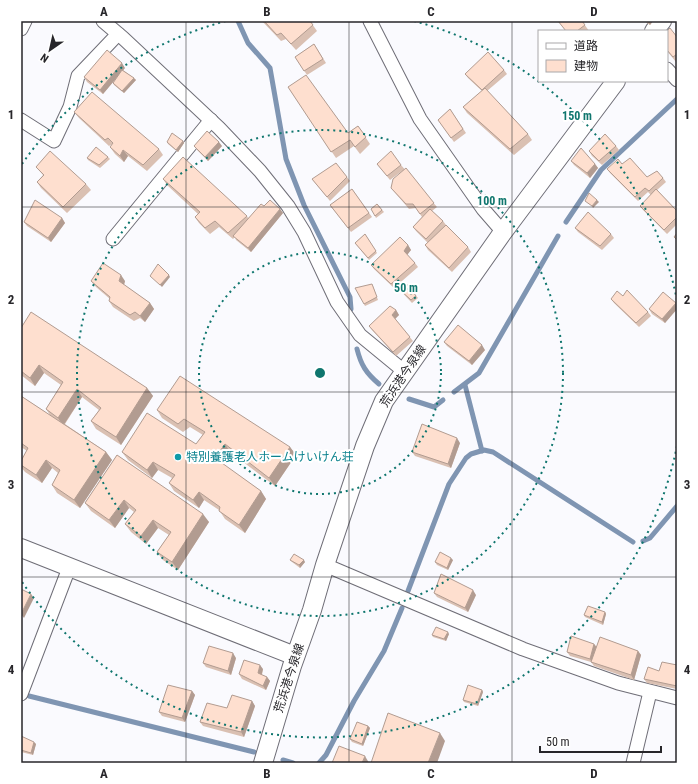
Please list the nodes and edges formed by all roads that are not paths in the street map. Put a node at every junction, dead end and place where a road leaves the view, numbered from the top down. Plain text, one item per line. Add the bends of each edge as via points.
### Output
1 (25, 21) edge
2 (103, 21) edge
3 (370, 21) edge
4 (662, 21) edge
5 (21, 29) edge
6 (655, 30) edge
7 (118, 34) junction
8 (668, 69) edge
9 (677, 80) edge
10 (615, 82) edge
11 (21, 120) edge
12 (211, 120) junction
13 (503, 232) junction
14 (112, 239) dead end
15 (405, 372) junction
16 (21, 548) edge
17 (325, 565) junction
18 (68, 568) junction
19 (295, 656) junction
20 (650, 692) junction
21 (21, 694) edge
22 (677, 698) edge
23 (263, 763) edge
24 (633, 763) edge

1 - 5 street
2 - 7 street
3 - 13 street via 420,119 483,209
4 - 6 main road
7 - 11 street via 78,76 70,107 54,141
7 - 12 street
8 - 9 street
10 - 13 main road, 荒浜港今泉線
12 - 14 street
12 - 15 street via 260,171 288,206 304,232 337,302 360,335
13 - 15 main road, 荒浜港今泉線
15 - 17 main road, 荒浜港今泉線 via 384,401 373,425
16 - 18 main road
17 - 19 main road, 荒浜港今泉線
17 - 20 street via 524,649 590,674
18 - 19 main road
18 - 21 street
19 - 23 main road, 荒浜港今泉線
20 - 22 street
20 - 24 street

